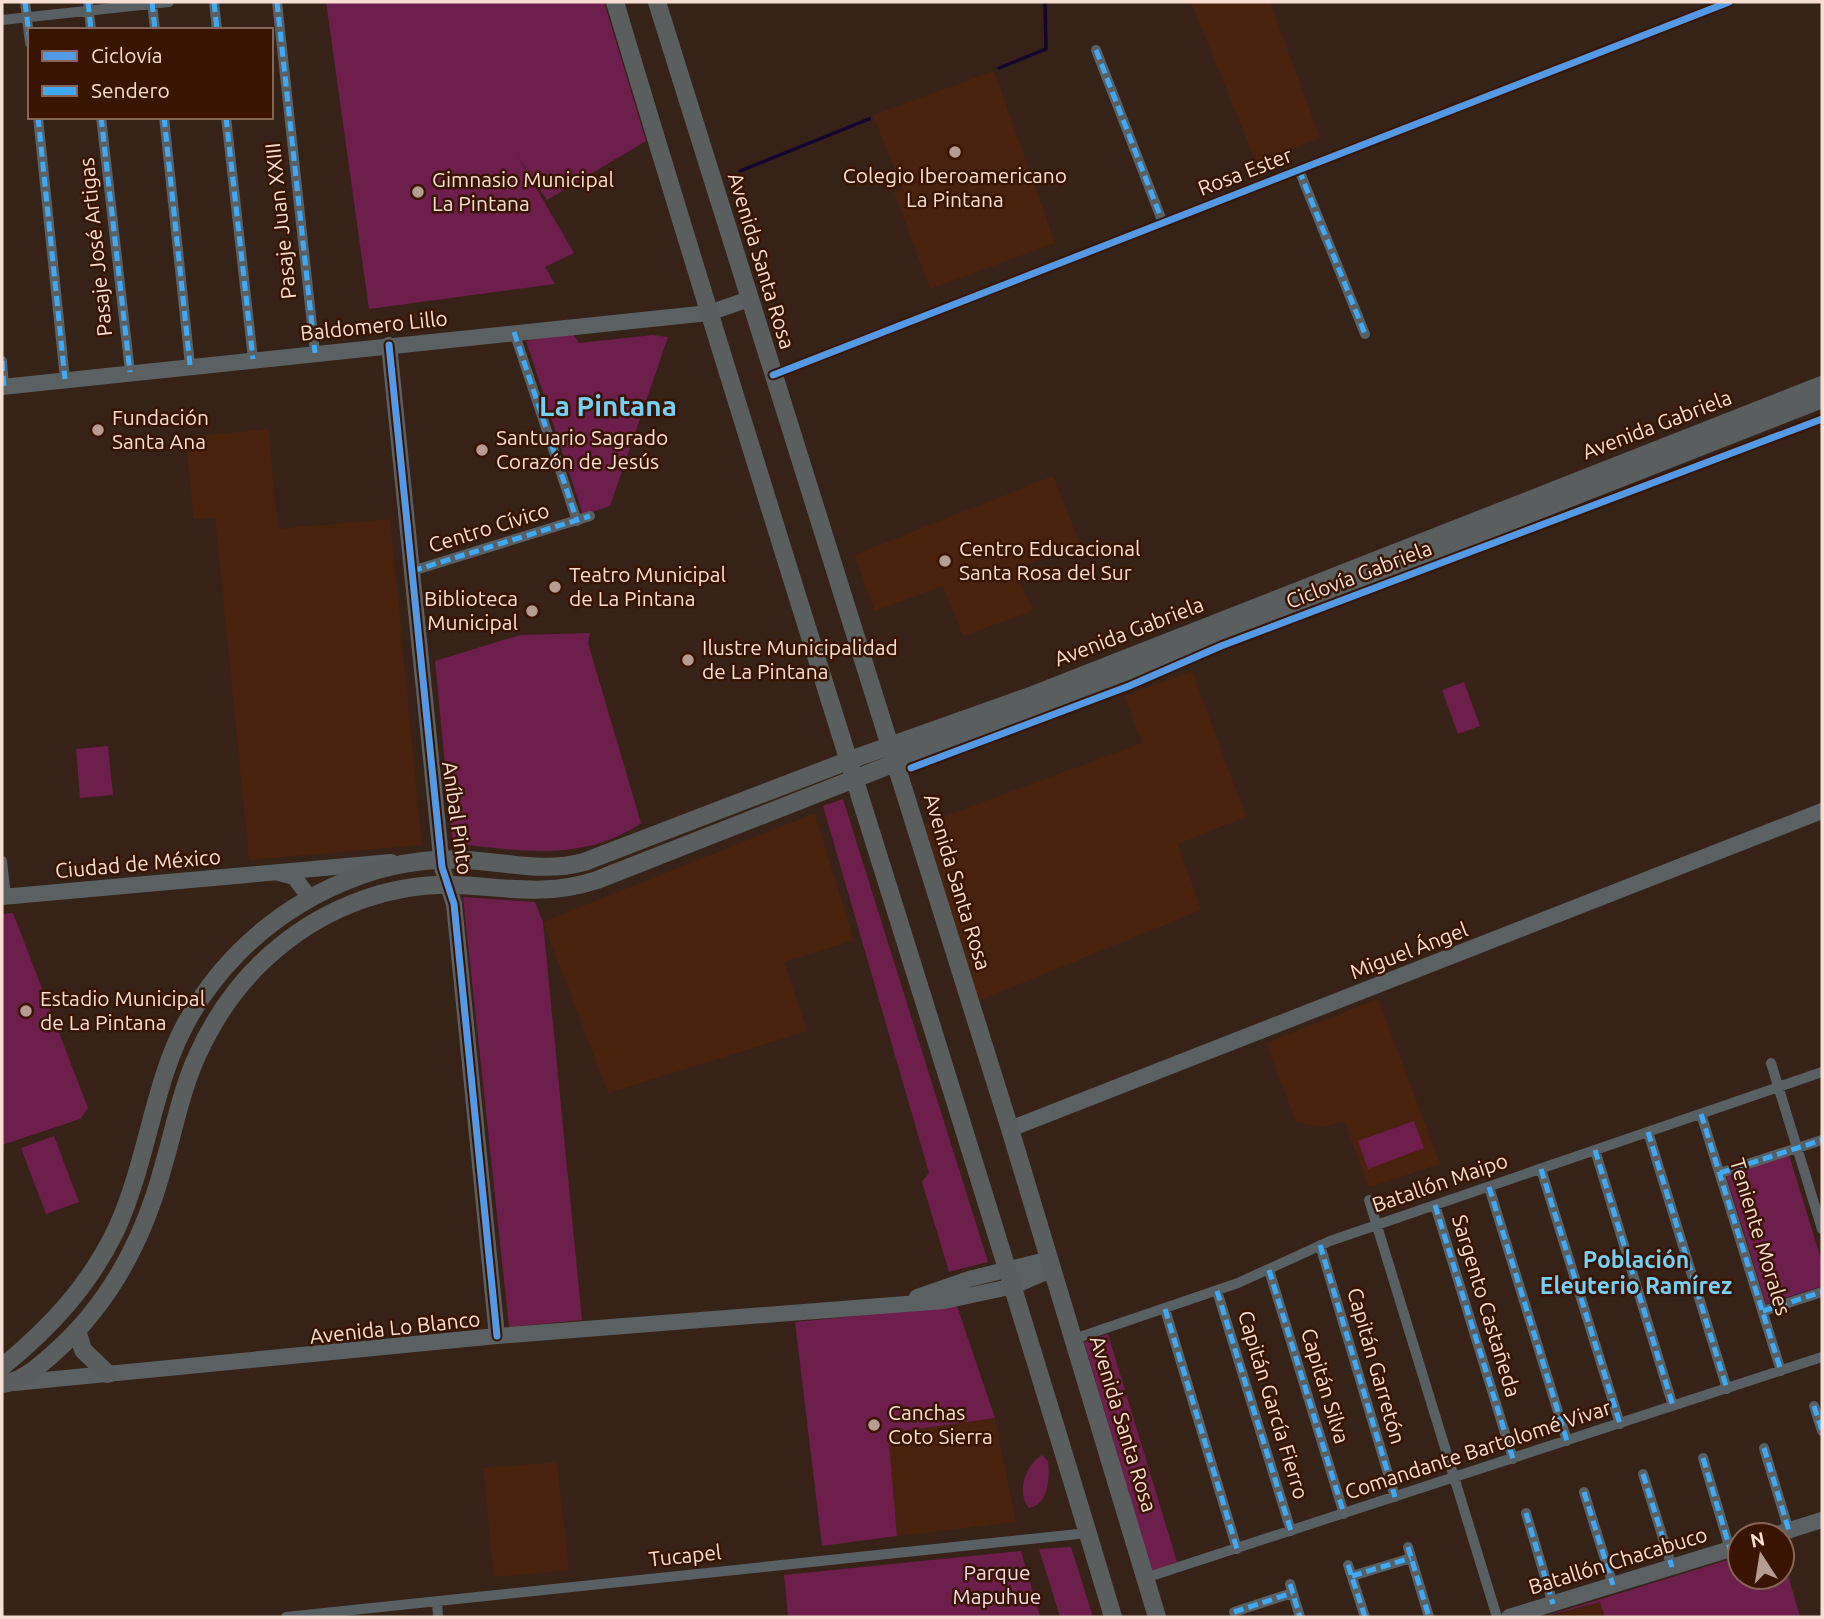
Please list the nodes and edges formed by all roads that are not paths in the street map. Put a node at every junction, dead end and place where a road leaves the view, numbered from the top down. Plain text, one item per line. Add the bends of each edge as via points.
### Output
1 (25, 2) edge
2 (169, 2) edge
3 (214, 2) edge
4 (277, 2) edge
5 (615, 2) edge
6 (657, 2) edge
7 (1728, 2) edge
8 (152, 3) edge
9 (88, 6) edge
10 (27, 17) junction
11 (2, 20) edge
12 (28, 28) edge
13 (91, 28) edge
14 (155, 28) edge
15 (217, 28) edge
16 (1096, 50) dead end
17 (38, 119) edge
18 (101, 119) edge
19 (164, 119) edge
20 (226, 119) edge
21 (1299, 170) junction
22 (1163, 222) junction
23 (749, 299) junction
24 (709, 313) junction
25 (514, 332) junction
26 (1365, 334) dead end
27 (389, 345) junction
28 (315, 353) junction
29 (253, 359) junction
30 (2, 361) edge
31 (190, 365) junction
32 (130, 372) junction
33 (773, 375) junction
34 (65, 379) junction
35 (1822, 385) edge
36 (3, 387) edge
37 (1822, 400) edge
38 (590, 516) dead end
39 (577, 521) junction
40 (412, 571) junction
41 (891, 746) junction
42 (850, 760) junction
43 (897, 764) junction
44 (857, 779) junction
45 (1822, 811) edge
46 (441, 859) junction
47 (2, 861) edge
48 (408, 863) junction
49 (279, 873) junction
50 (447, 885) junction
51 (4, 897) edge
52 (310, 898) junction
53 (330, 914) junction
54 (1771, 1063) dead end
55 (1822, 1072) edge
56 (1779, 1087) junction
57 (1701, 1114) junction
58 (1010, 1129) junction
59 (1648, 1132) junction
60 (147, 1135) junction
61 (1822, 1140) edge
62 (170, 1141) junction
63 (1797, 1148) junction
64 (1595, 1150) junction
65 (1541, 1169) junction
66 (1720, 1173) junction
67 (1489, 1187) junction
68 (1369, 1200) dead end
69 (1435, 1205) junction
70 (1377, 1225) junction
71 (1822, 1228) edge
72 (1320, 1245) junction
73 (1052, 1264) junction
74 (1269, 1270) junction
75 (1012, 1278) junction
76 (1217, 1291) junction
77 (1822, 1292) edge
78 (1165, 1309) junction
79 (1763, 1311) junction
80 (77, 1330) junction
81 (497, 1336) junction
82 (1074, 1339) junction
83 (1822, 1357) edge
84 (2, 1367) edge
85 (1782, 1371) junction
86 (108, 1374) junction
87 (8, 1384) edge
88 (1727, 1389) junction
89 (1673, 1406) junction
90 (1814, 1406) dead end
91 (1620, 1424) junction
92 (1822, 1431) edge
93 (1567, 1441) junction
94 (1764, 1448) dead end
95 (1703, 1458) dead end
96 (1513, 1459) junction
97 (1643, 1474) dead end
98 (1454, 1478) junction
99 (1584, 1492) dead end
100 (1395, 1497) junction
101 (1526, 1513) dead end
102 (1344, 1514) junction
103 (1822, 1520) edge
104 (1779, 1521) edge
105 (1726, 1522) edge
106 (1796, 1528) edge
107 (1291, 1531) junction
108 (1088, 1533) junction
109 (1237, 1549) junction
110 (1726, 1550) edge
111 (1672, 1567) junction
112 (1145, 1578) junction
113 (1613, 1585) junction
114 (437, 1601) junction
115 (1553, 1604) junction
116 (1233, 1611) edge
117 (286, 1617) edge
118 (438, 1617) edge
119 (1113, 1617) edge
120 (1157, 1617) edge
121 (1300, 1617) edge
122 (1364, 1617) edge
123 (1429, 1617) edge
124 (1497, 1617) edge
125 (1509, 1617) edge

1 - 10 street
2 - 8 street
3 - 15 street
4 - 28 street, Pasaje Juan XXIII
5 - 24 main road
6 - 23 main road, Avenida Santa Rosa
7 - 21 street, Rosa Ester
8 - 9 street
8 - 14 street
9 - 10 street
9 - 13 street
10 - 11 street
10 - 12 street
16 - 22 street
17 - 34 street
18 - 32 street, Pasaje José Artigas
19 - 31 street
20 - 29 street
21 - 22 street, Rosa Ester
21 - 26 street
22 - 33 street, Rosa Ester
23 - 24 street, Baldomero Lillo
23 - 33 main road, Avenida Santa Rosa
24 - 25 street, Baldomero Lillo
24 - 42 main road
25 - 27 street, Baldomero Lillo
25 - 39 street, Centro Cívico
27 - 28 street, Baldomero Lillo
27 - 40 street, Aníbal Pinto
28 - 29 street, Baldomero Lillo
29 - 31 street, Baldomero Lillo
30 - 36 street
31 - 32 street, Baldomero Lillo
32 - 34 street, Baldomero Lillo
33 - 41 main road, Avenida Santa Rosa
34 - 36 street, Baldomero Lillo
35 - 41 main road, Avenida Gabriela via 1033,695
37 - 43 main road, Avenida Gabriela
38 - 39 street, Centro Cívico
39 - 40 street, Centro Cívico
40 - 46 street, Aníbal Pinto
41 - 42 main road, Avenida Gabriela
41 - 43 main road, Avenida Santa Rosa
42 - 44 main road
42 - 46 main road, Avenida Gabriela via 584,863 544,868
43 - 44 main road, Avenida Gabriela
43 - 58 main road, Avenida Santa Rosa
44 - 50 main road, Avenida Gabriela via 576,886 541,891
44 - 75 main road
45 - 58 street, Miguel Ángel
46 - 48 main road, Avenida Gabriela
46 - 50 street, Aníbal Pinto
47 - 51 street
48 - 49 street, Ciudad de México
48 - 52 main road, Avenida Gabriela via 356,877
49 - 51 street, Ciudad de México
49 - 52 street via 294,877
50 - 53 main road, Avenida Gabriela via 393,891
50 - 81 street, Aníbal Pinto via 454,904
52 - 53 main road
52 - 60 main road, Avenida Gabriela via 250,941 200,1000 172,1053
53 - 62 main road, Avenida Gabriela via 267,957 221,1011 188,1078
54 - 56 street
55 - 56 street, Batallón Maipo
56 - 57 street, Batallón Maipo
56 - 63 street
57 - 59 street, Batallón Maipo
57 - 66 street, Teniente Morales
58 - 73 main road, Avenida Santa Rosa
59 - 64 street, Batallón Maipo
59 - 88 street
60 - 62 main road
60 - 84 main road, Avenida Gabriela via 128,1200 105,1251 70,1303
61 - 63 street
62 - 80 main road, Avenida Gabriela via 149,1213 131,1252 110,1289
63 - 66 street
63 - 71 street
64 - 65 street, Batallón Maipo
64 - 89 street
65 - 67 street, Batallón Maipo
65 - 91 street
66 - 79 street, Teniente Morales
67 - 69 street, Batallón Maipo
67 - 93 street
68 - 70 street
69 - 70 street, Batallón Maipo
69 - 96 street, Sargento Castañeda
70 - 72 street, Batallón Maipo
70 - 98 street
72 - 74 street, Batallón Maipo
72 - 100 street, Capitán Garretón
73 - 75 street, Avenida Lo Blanco
73 - 82 main road, Avenida Santa Rosa
74 - 76 street, Batallón Maipo
74 - 102 street, Capitán Silva
75 - 81 street, Avenida Lo Blanco via 894,1303
75 - 108 main road
76 - 78 street, Batallón Maipo
76 - 107 street, Capitán García Fierro
77 - 79 street
78 - 82 street, Batallón Maipo
78 - 109 street
79 - 85 street, Teniente Morales
80 - 86 main road via 83,1350
80 - 87 main road, Avenida Gabriela via 48,1358
81 - 86 street, Avenida Lo Blanco
82 - 112 main road, Avenida Santa Rosa
83 - 85 street, Comandante Bartolomé Vivar
85 - 88 street, Comandante Bartolomé Vivar
86 - 87 street, Avenida Lo Blanco
88 - 89 street, Comandante Bartolomé Vivar
89 - 91 street, Comandante Bartolomé Vivar
90 - 92 street
91 - 93 street, Comandante Bartolomé Vivar
93 - 96 street, Comandante Bartolomé Vivar
94 - 104 street
95 - 105 street
96 - 98 street, Comandante Bartolomé Vivar
97 - 111 street
98 - 100 street, Comandante Bartolomé Vivar
98 - 124 street
99 - 113 street
100 - 102 street, Comandante Bartolomé Vivar
101 - 115 street
102 - 107 street, Comandante Bartolomé Vivar
103 - 106 street
107 - 109 street, Comandante Bartolomé Vivar
108 - 114 street, Tucapel
108 - 119 main road
109 - 112 street, Comandante Bartolomé Vivar
110 - 111 street, Batallón Chacabuco
111 - 113 street, Batallón Chacabuco
112 - 120 main road, Avenida Santa Rosa
113 - 115 street, Batallón Chacabuco
114 - 117 street, Tucapel
114 - 118 street
115 - 125 street, Batallón Chacabuco
116 - 121 street via 1291,1589
122 - 123 street via 1350,1570 1410,1553

